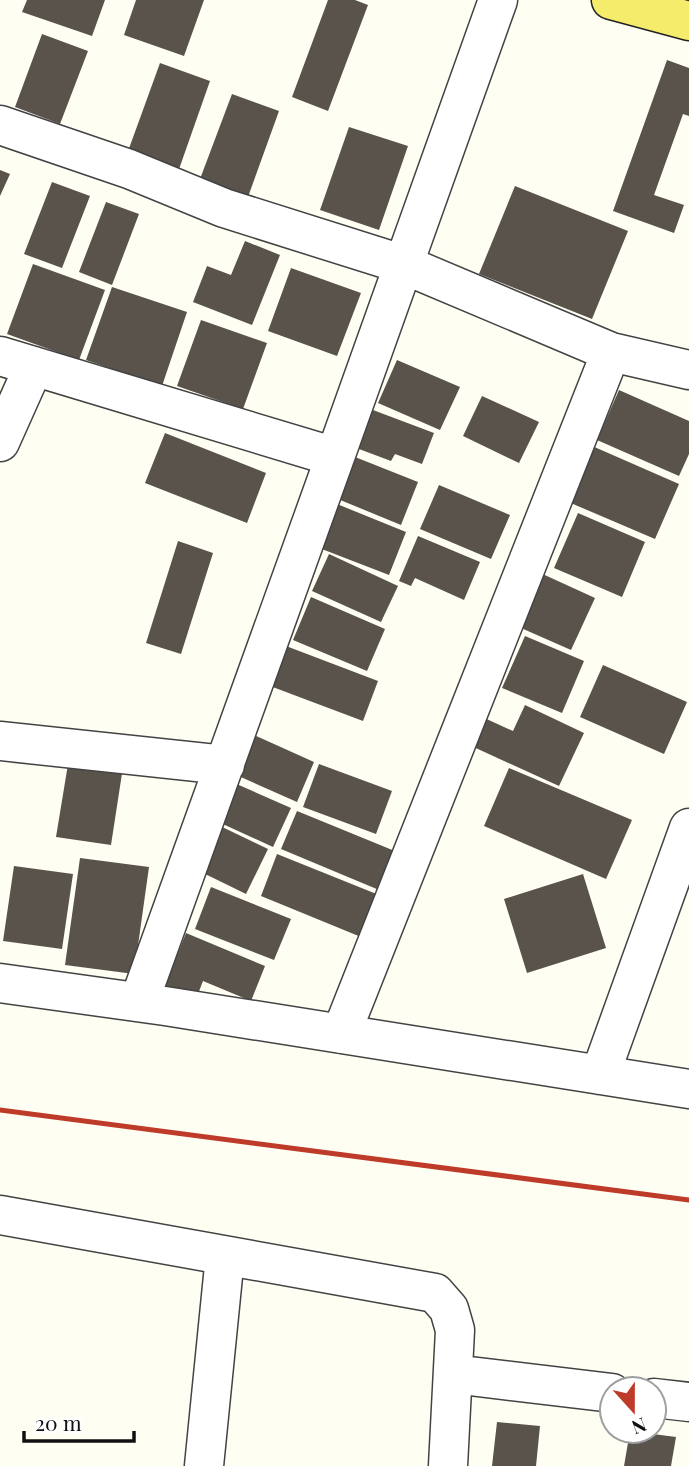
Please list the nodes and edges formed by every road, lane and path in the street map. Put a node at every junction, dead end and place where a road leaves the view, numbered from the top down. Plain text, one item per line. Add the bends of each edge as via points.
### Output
1 (498, 0) edge
2 (611, 0) edge
3 (689, 21) edge
4 (0, 125) edge
5 (405, 265) junction
6 (611, 352) junction
7 (17, 361) edge
8 (689, 370) edge
9 (0, 442) edge
10 (335, 457) junction
11 (0, 741) edge
12 (225, 765) junction
13 (689, 828) edge
14 (0, 983) edge
15 (139, 1002) junction
16 (341, 1034) junction
17 (600, 1075) junction
18 (689, 1089) edge
19 (0, 1215) edge
20 (225, 1256) junction
21 (453, 1374) junction
22 (598, 1391) edge
23 (668, 1400) edge
24 (689, 1402) edge
25 (204, 1466) edge
26 (448, 1466) edge

1 - 5 street
2 - 3 main road
4 - 5 street via 129,169 224,208
5 - 6 street
5 - 10 street
6 - 8 street
6 - 16 street
7 - 9 street
7 - 10 street
10 - 12 street
11 - 12 street
12 - 15 street
13 - 17 street
14 - 15 street
15 - 16 street
16 - 17 street
17 - 18 street
19 - 20 street
20 - 21 street via 435,1293 449,1309 455,1330
20 - 25 street
21 - 22 street
21 - 26 street
23 - 24 street

